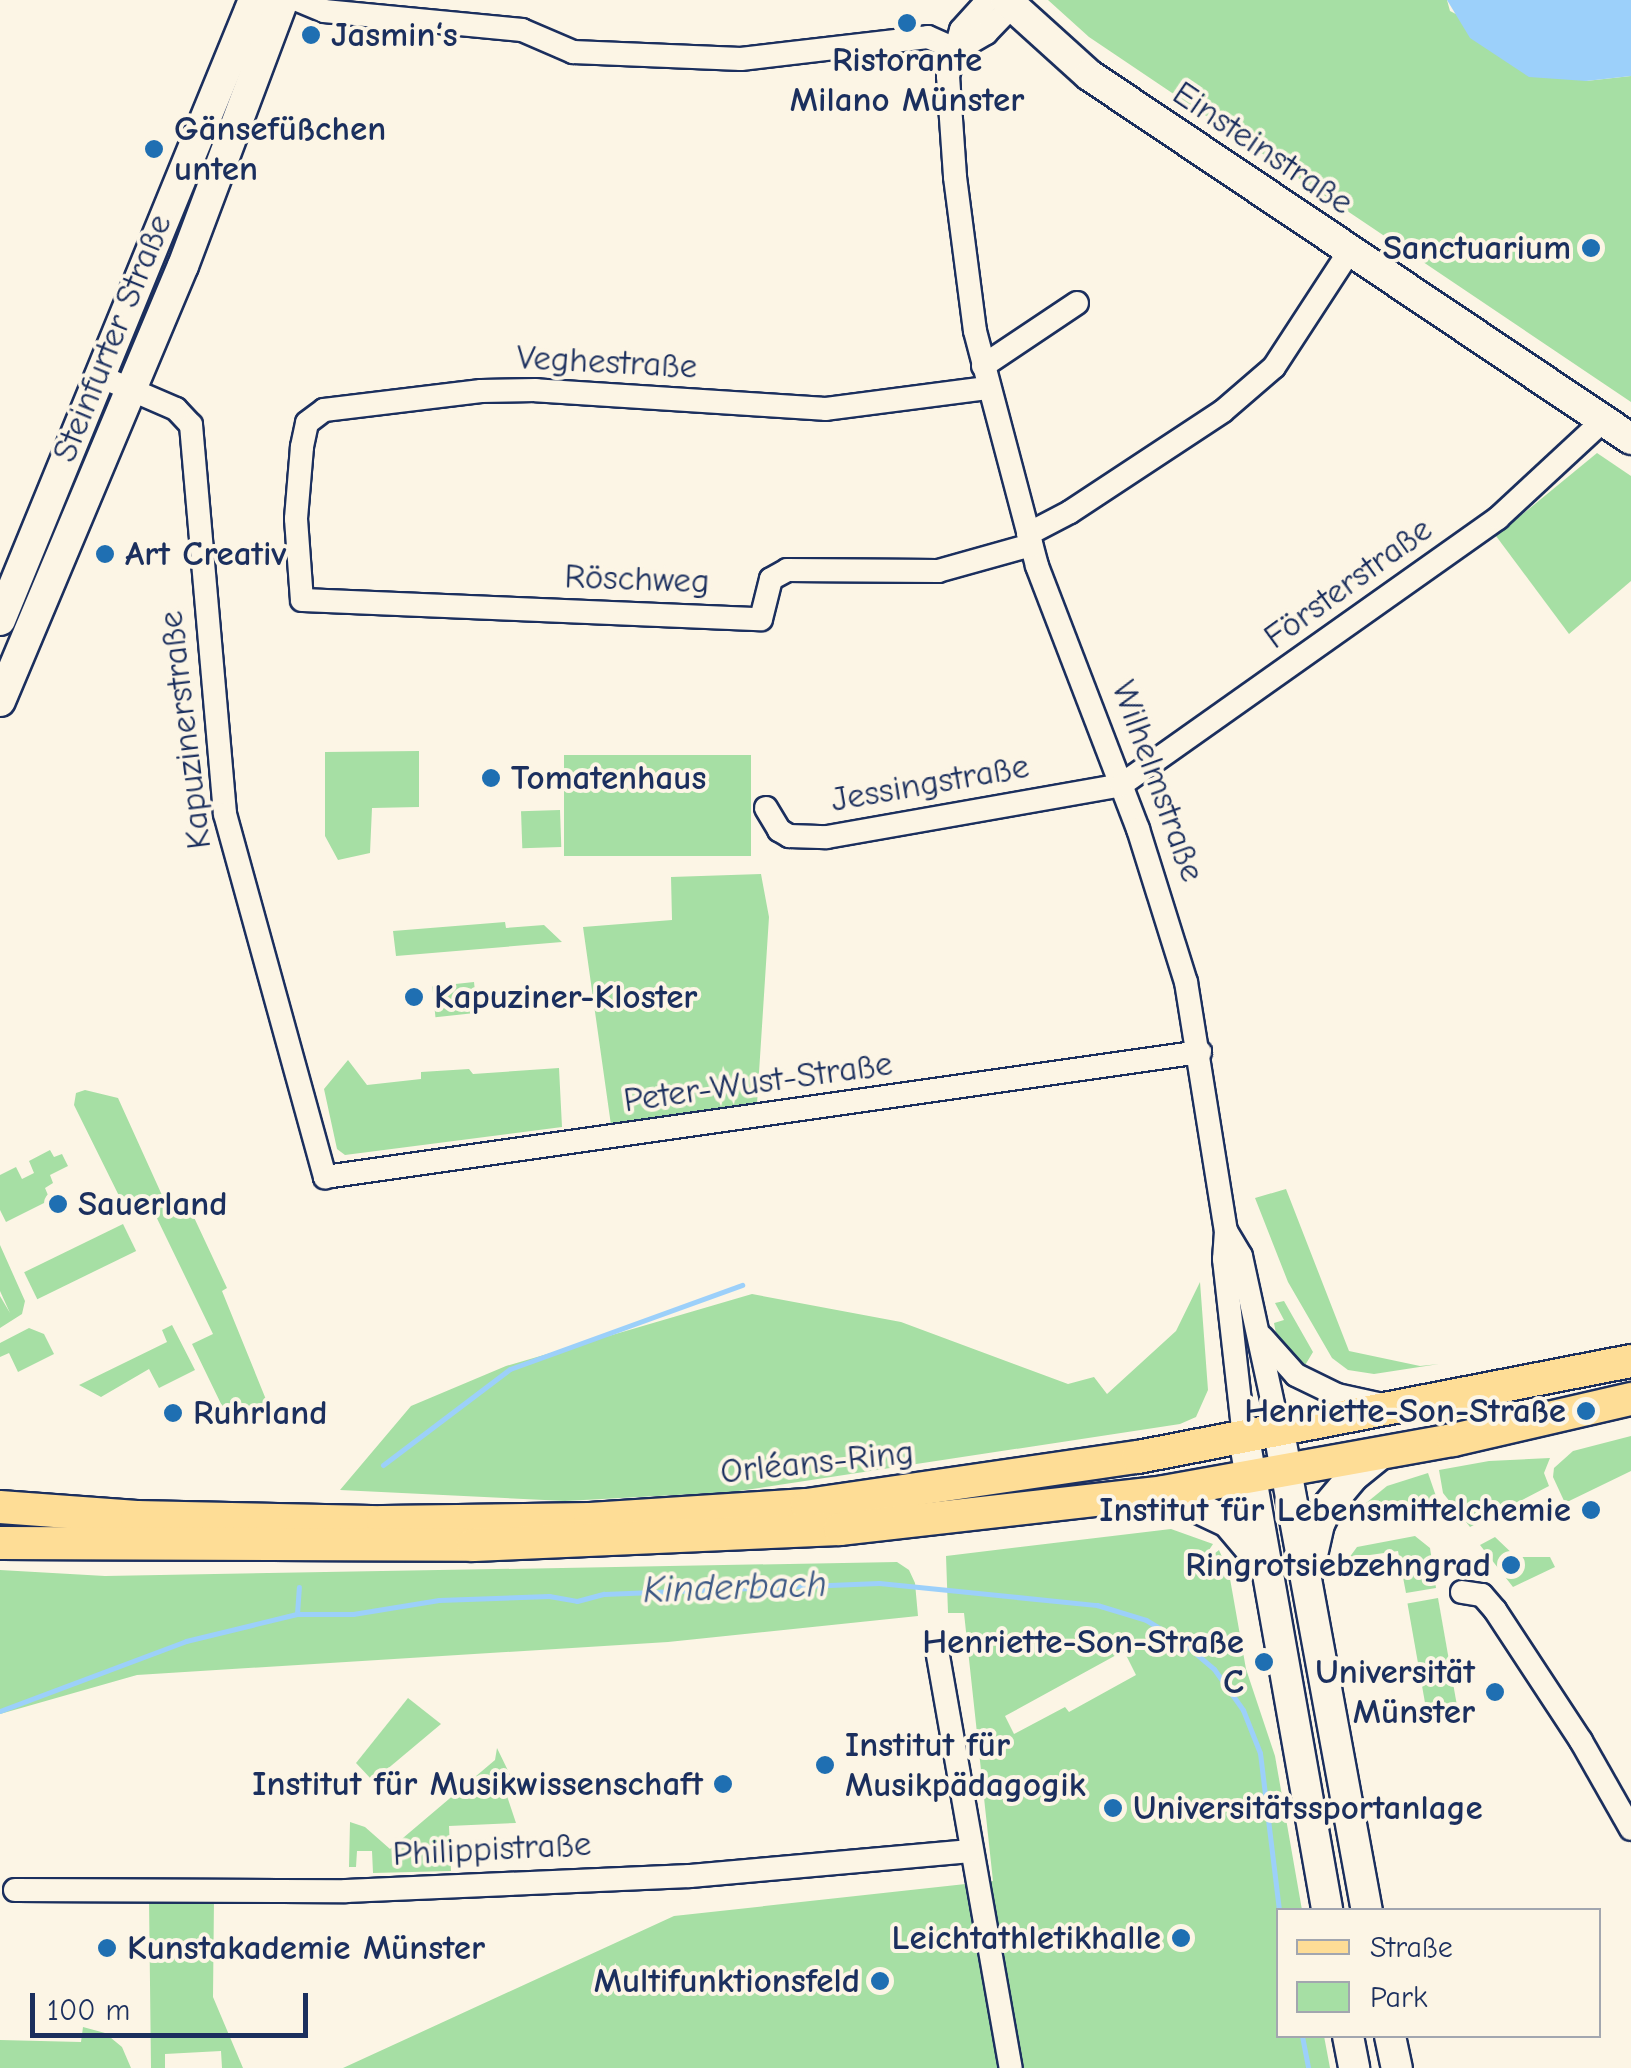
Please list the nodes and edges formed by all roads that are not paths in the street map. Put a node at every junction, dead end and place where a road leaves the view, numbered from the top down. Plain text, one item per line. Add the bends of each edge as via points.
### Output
1 (254, 0) edge
2 (283, 0) edge
3 (298, 0) edge
4 (1002, 2) edge
5 (957, 50) junction
6 (1349, 252) junction
7 (1077, 303) dead end
8 (985, 377) junction
9 (102, 378) junction
10 (133, 390) junction
11 (1604, 420) junction
12 (1631, 438) edge
13 (298, 502) joint
14 (1030, 540) junction
15 (0, 620) edge
16 (9, 656) edge
17 (0, 701) edge
18 (1121, 786) junction
19 (766, 808) dead end
20 (1200, 1052) junction
21 (325, 1177) joint
22 (1226, 1231) junction
23 (1258, 1330) junction
24 (1631, 1361) edge
25 (1631, 1399) edge
26 (1404, 1408) junction
27 (1279, 1432) junction
28 (1244, 1438) junction
29 (1380, 1455) junction
30 (1288, 1471) junction
31 (1251, 1477) junction
32 (1164, 1492) junction
33 (0, 1507) edge
34 (0, 1544) edge
35 (1269, 1573) junction
36 (1308, 1582) junction
37 (1462, 1592) dead end
38 (937, 1650) dead end
39 (1631, 1829) edge
40 (971, 1851) junction
41 (15, 1890) dead end
42 (1327, 1908) edge
43 (1367, 1908) edge
44 (1348, 2038) edge
45 (1390, 2038) edge
46 (1011, 2068) edge
47 (1354, 2068) edge
48 (1397, 2068) edge

1 - 9 main road, Steinfurter Straße
2 - 10 main road, Steinfurter Straße
3 - 5 street via 324,10 522,30 573,52 741,59 928,37
4 - 5 street via 986,33
4 - 6 main road, Einsteinstraße via 1089,75
5 - 8 street, Wilhelmstraße via 948,76 962,244
6 - 11 main road, Einsteinstraße
6 - 14 street via 1262,378
7 - 8 street
8 - 13 street, Veghestraße via 826,409 536,390 324,410 305,431
8 - 14 street, Wilhelmstraße
9 - 10 street, Kapuzinerstraße
9 - 15 main road, Steinfurter Straße
10 - 16 main road, Steinfurter Straße
10 - 21 street, Kapuzinerstraße via 176,410 190,425 225,814
11 - 12 main road, Einsteinstraße
11 - 18 street, Försterstraße via 1498,518
13 - 14 street, Röschweg via 302,600 761,619 771,580 787,570 938,570
14 - 18 street, Wilhelmstraße
16 - 17 main road, Steinfurter Straße
18 - 19 street, Jessingstraße via 827,837 789,836
18 - 20 street, Wilhelmstraße via 1176,945
20 - 21 street, Peter-Wust-Straße
20 - 22 street, Wilhelmstraße
22 - 23 street, Wilhelmstraße via 1238,1244
22 - 28 street, Wilhelmstraße
23 - 26 street, Wilhelmstraße via 1304,1380 1349,1398
23 - 27 street, Wilhelmstraße
24 - 26 main road, Orléans-Ring
25 - 29 main road, Orléans-Ring
26 - 27 main road, Orléans-Ring
27 - 28 main road, Orléans-Ring
27 - 30 main road
28 - 31 main road, Wilhelmstraße
28 - 33 main road, Orléans-Ring via 908,1493 690,1514 350,1522
29 - 30 main road, Orléans-Ring
29 - 36 main road via 1344,1485 1323,1514
30 - 31 main road, Orléans-Ring
30 - 36 main road
31 - 32 main road, Orléans-Ring
31 - 35 main road
32 - 34 main road, Orléans-Ring via 911,1523 642,1541
32 - 35 main road via 1228,1522
35 - 42 main road
36 - 43 main road
37 - 39 street via 1490,1604
38 - 40 street
40 - 41 street, Philippistraße via 690,1876 346,1891
40 - 46 street
44 - 47 main road
45 - 48 main road

